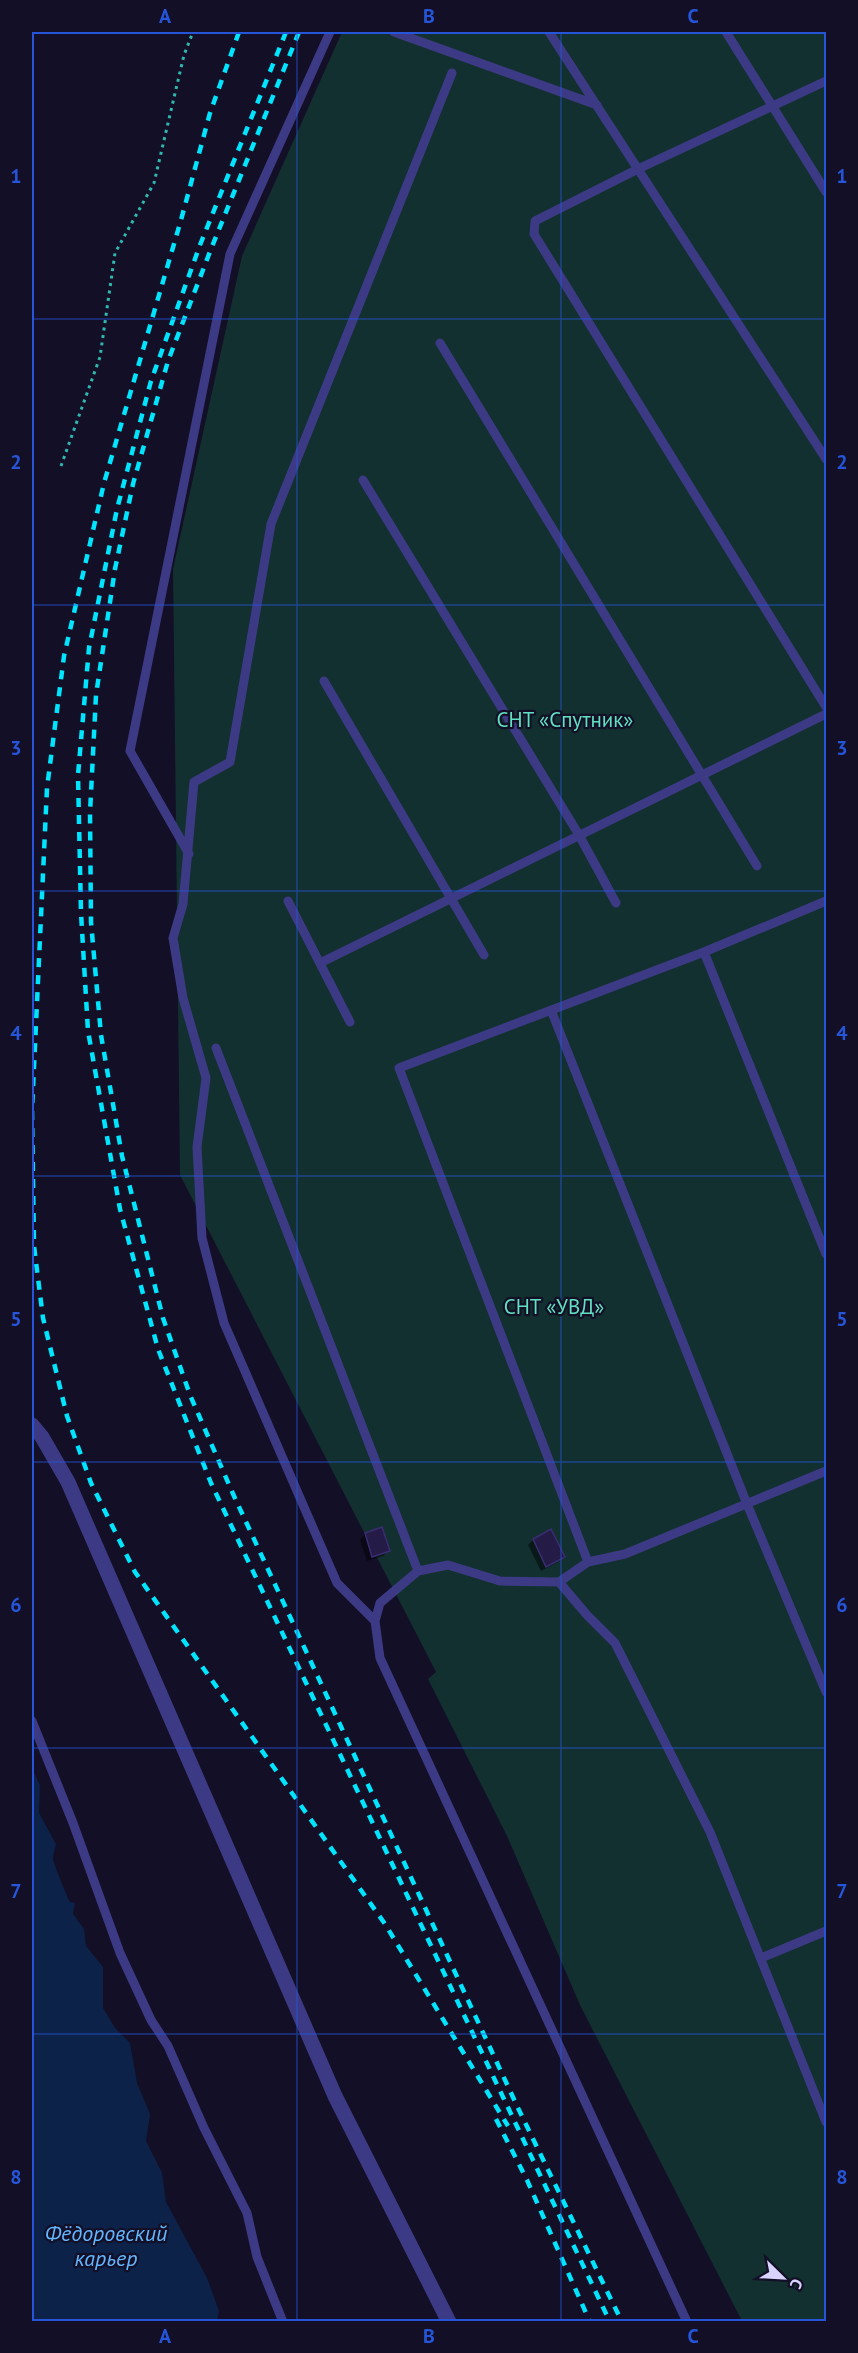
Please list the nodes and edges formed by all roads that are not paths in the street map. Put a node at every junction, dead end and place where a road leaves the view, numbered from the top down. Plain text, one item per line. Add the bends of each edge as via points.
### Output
1 (330, 32) edge
2 (394, 32) edge
3 (549, 32) edge
4 (726, 32) edge
5 (452, 73) dead end
6 (826, 81) edge
7 (597, 105) junction
8 (773, 106) junction
9 (638, 169) junction
10 (826, 192) edge
11 (440, 344) dead end
12 (826, 459) edge
13 (363, 480) dead end
14 (324, 681) dead end
15 (826, 708) edge
16 (826, 714) edge
17 (703, 774) junction
18 (579, 835) junction
19 (189, 854) junction
20 (757, 866) dead end
21 (450, 898) junction
22 (288, 901) dead end
23 (826, 901) edge
24 (616, 903) dead end
25 (704, 952) junction
26 (484, 955) dead end
27 (320, 963) junction
28 (551, 1010) junction
29 (350, 1022) dead end
30 (216, 1048) dead end
31 (826, 1254) edge
32 (32, 1425) edge
33 (826, 1471) edge
34 (747, 1504) junction
35 (588, 1562) junction
36 (418, 1571) junction
37 (559, 1581) junction
38 (375, 1621) junction
39 (826, 1692) edge
40 (32, 1721) edge
41 (826, 1931) edge
42 (761, 1958) junction
43 (826, 2122) edge
44 (282, 2322) edge
45 (449, 2322) edge
46 (687, 2322) edge

1 - 19 lane via 231,254 130,751
2 - 7 lane
3 - 7 lane
4 - 8 lane
5 - 19 lane via 271,524 230,762 194,782
6 - 8 lane
7 - 9 lane
8 - 9 lane
8 - 10 lane
9 - 12 lane
9 - 15 lane via 535,221 534,234
11 - 17 lane
13 - 18 lane
14 - 21 lane
16 - 17 lane
17 - 18 lane
17 - 20 lane
18 - 21 lane
18 - 24 lane
19 - 38 lane via 183,904 173,938 183,998 206,1078 197,1147 202,1238 224,1323 337,1583
21 - 26 lane
21 - 27 lane
22 - 27 lane
23 - 25 lane
25 - 28 lane
25 - 31 lane
27 - 29 lane
28 - 34 lane
28 - 35 lane via 399,1068
30 - 36 lane
32 - 45 street via 68,1482 335,2096
33 - 34 lane
34 - 35 lane via 625,1554
34 - 39 lane
35 - 37 lane
36 - 37 lane via 448,1565 500,1581
36 - 38 lane via 380,1604
37 - 42 lane via 587,1616 615,1642 710,1832
38 - 46 lane via 380,1658
40 - 44 lane via 120,1953 247,2213 257,2258
41 - 42 lane
42 - 43 lane

